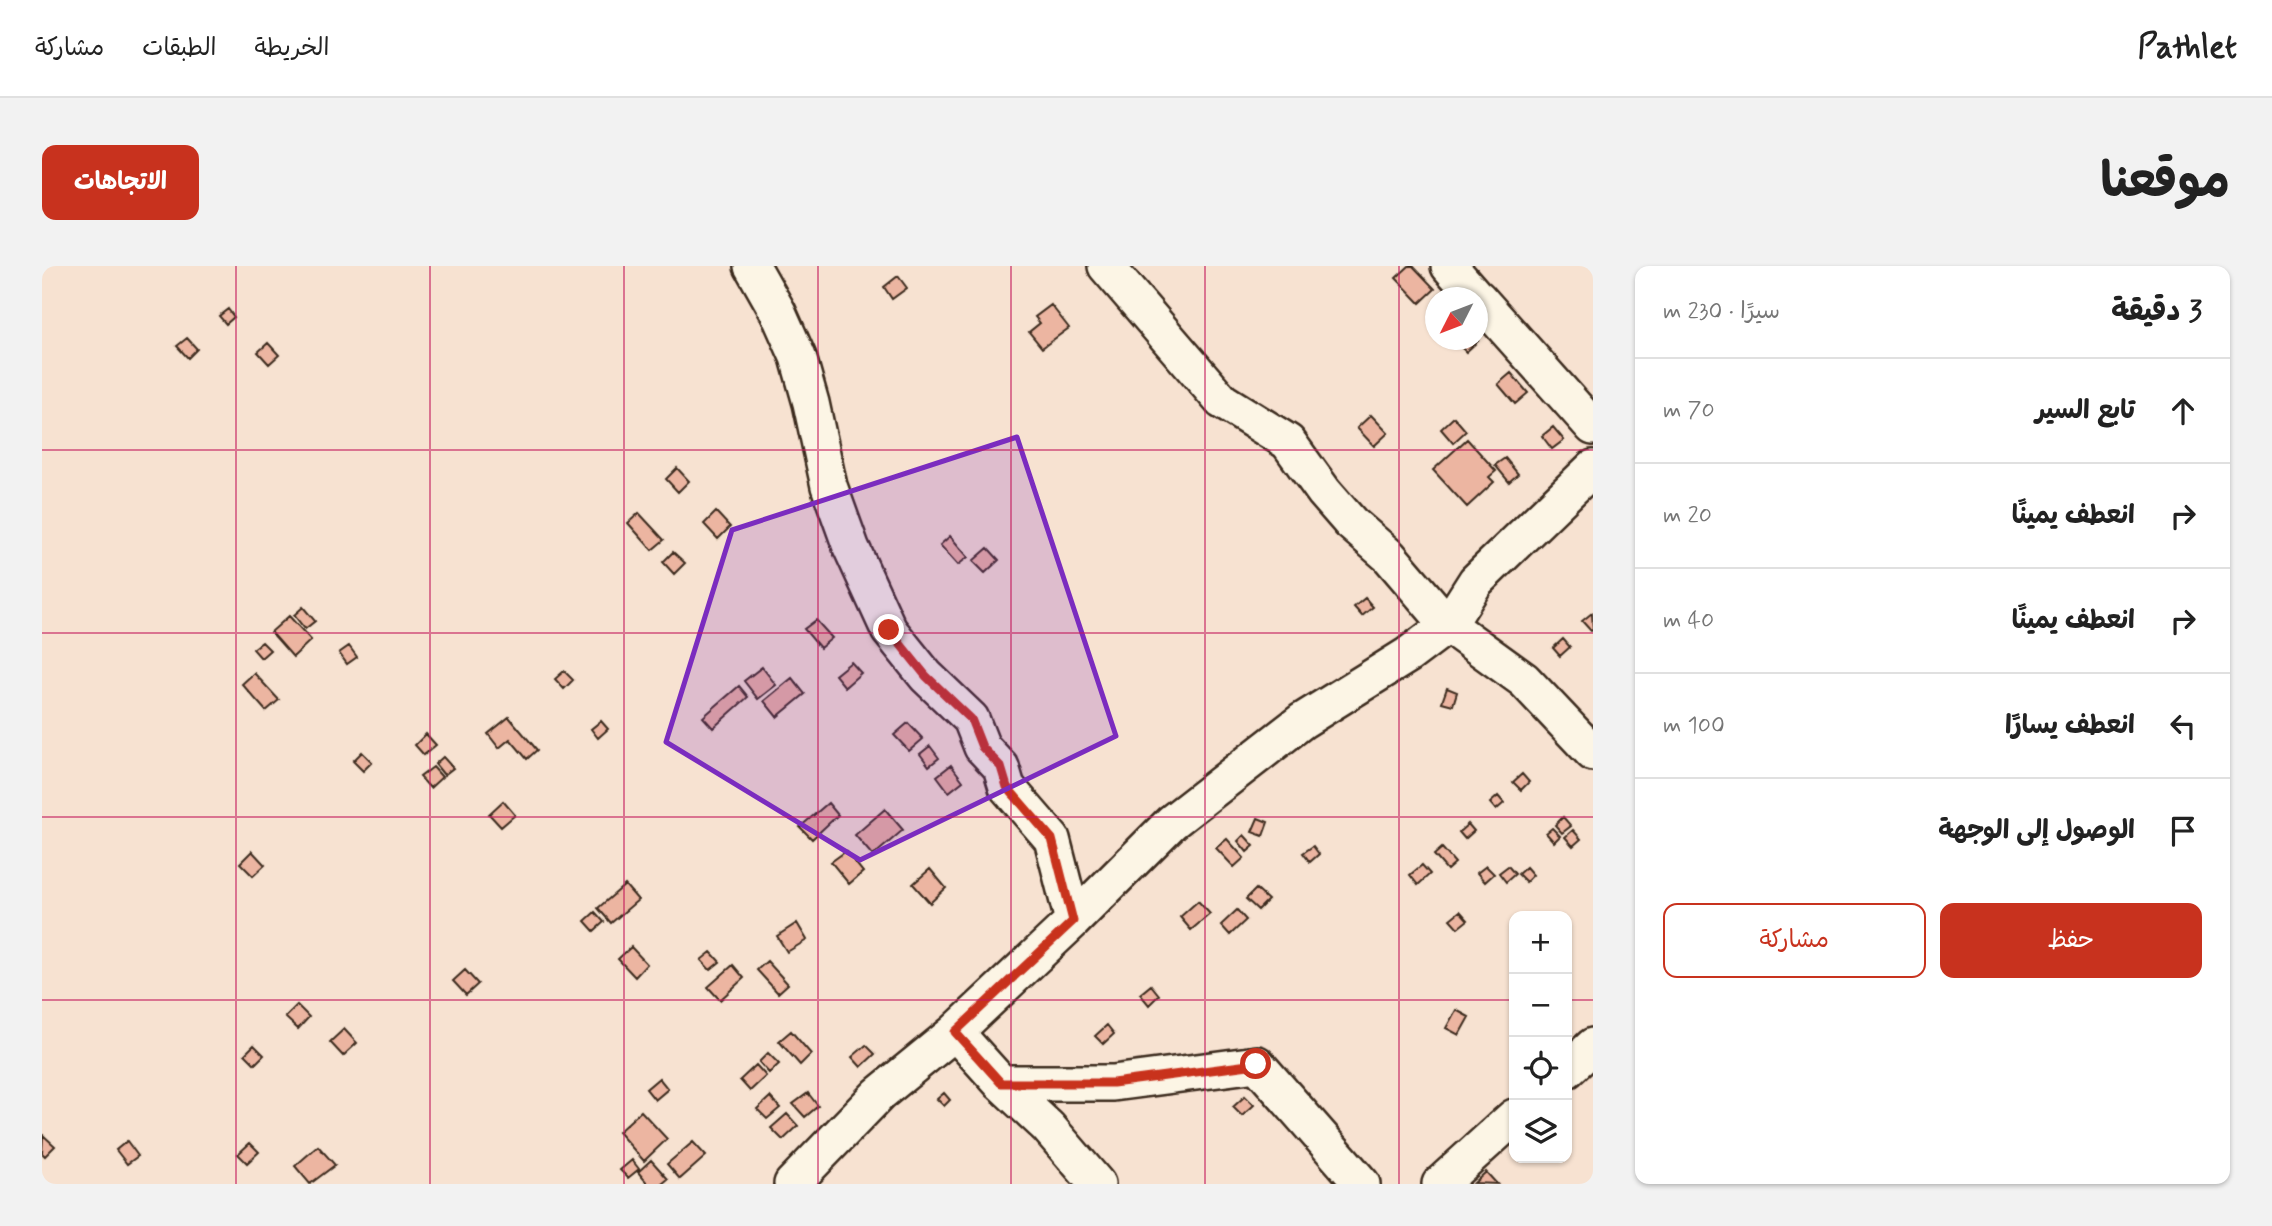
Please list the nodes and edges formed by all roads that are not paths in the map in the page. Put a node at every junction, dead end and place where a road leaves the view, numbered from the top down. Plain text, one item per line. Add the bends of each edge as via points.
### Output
1 (752, 266) edge
2 (1106, 266) edge
3 (1448, 266) edge
4 (1467, 287) edge
5 (1488, 310) edge
6 (1593, 427) edge
7 (1593, 468) edge
8 (1448, 625) junction
9 (1593, 753) edge
10 (1073, 921) junction
11 (955, 1032) junction
12 (1593, 1046) edge
13 (1572, 1065) edge
14 (1001, 1083) junction
15 (1509, 1122) edge
16 (792, 1184) edge
17 (1097, 1184) edge
18 (1362, 1184) edge
19 (1440, 1184) edge

1 - 10 street via 797,357 829,486 889,630 926,676 971,719 982,747 1001,767 1007,787 1052,839
2 - 8 street via 1222,401 1288,442 1324,492 1389,556
3 - 4 street
5 - 6 street
7 - 8 street via 1476,581
8 - 9 street via 1524,680
8 - 10 street via 1303,721 1172,822
10 - 11 street
11 - 14 street
11 - 16 street via 879,1094
12 - 13 street
14 - 17 street via 1048,1127
14 - 18 street via 1113,1083 1256,1064
15 - 19 street

